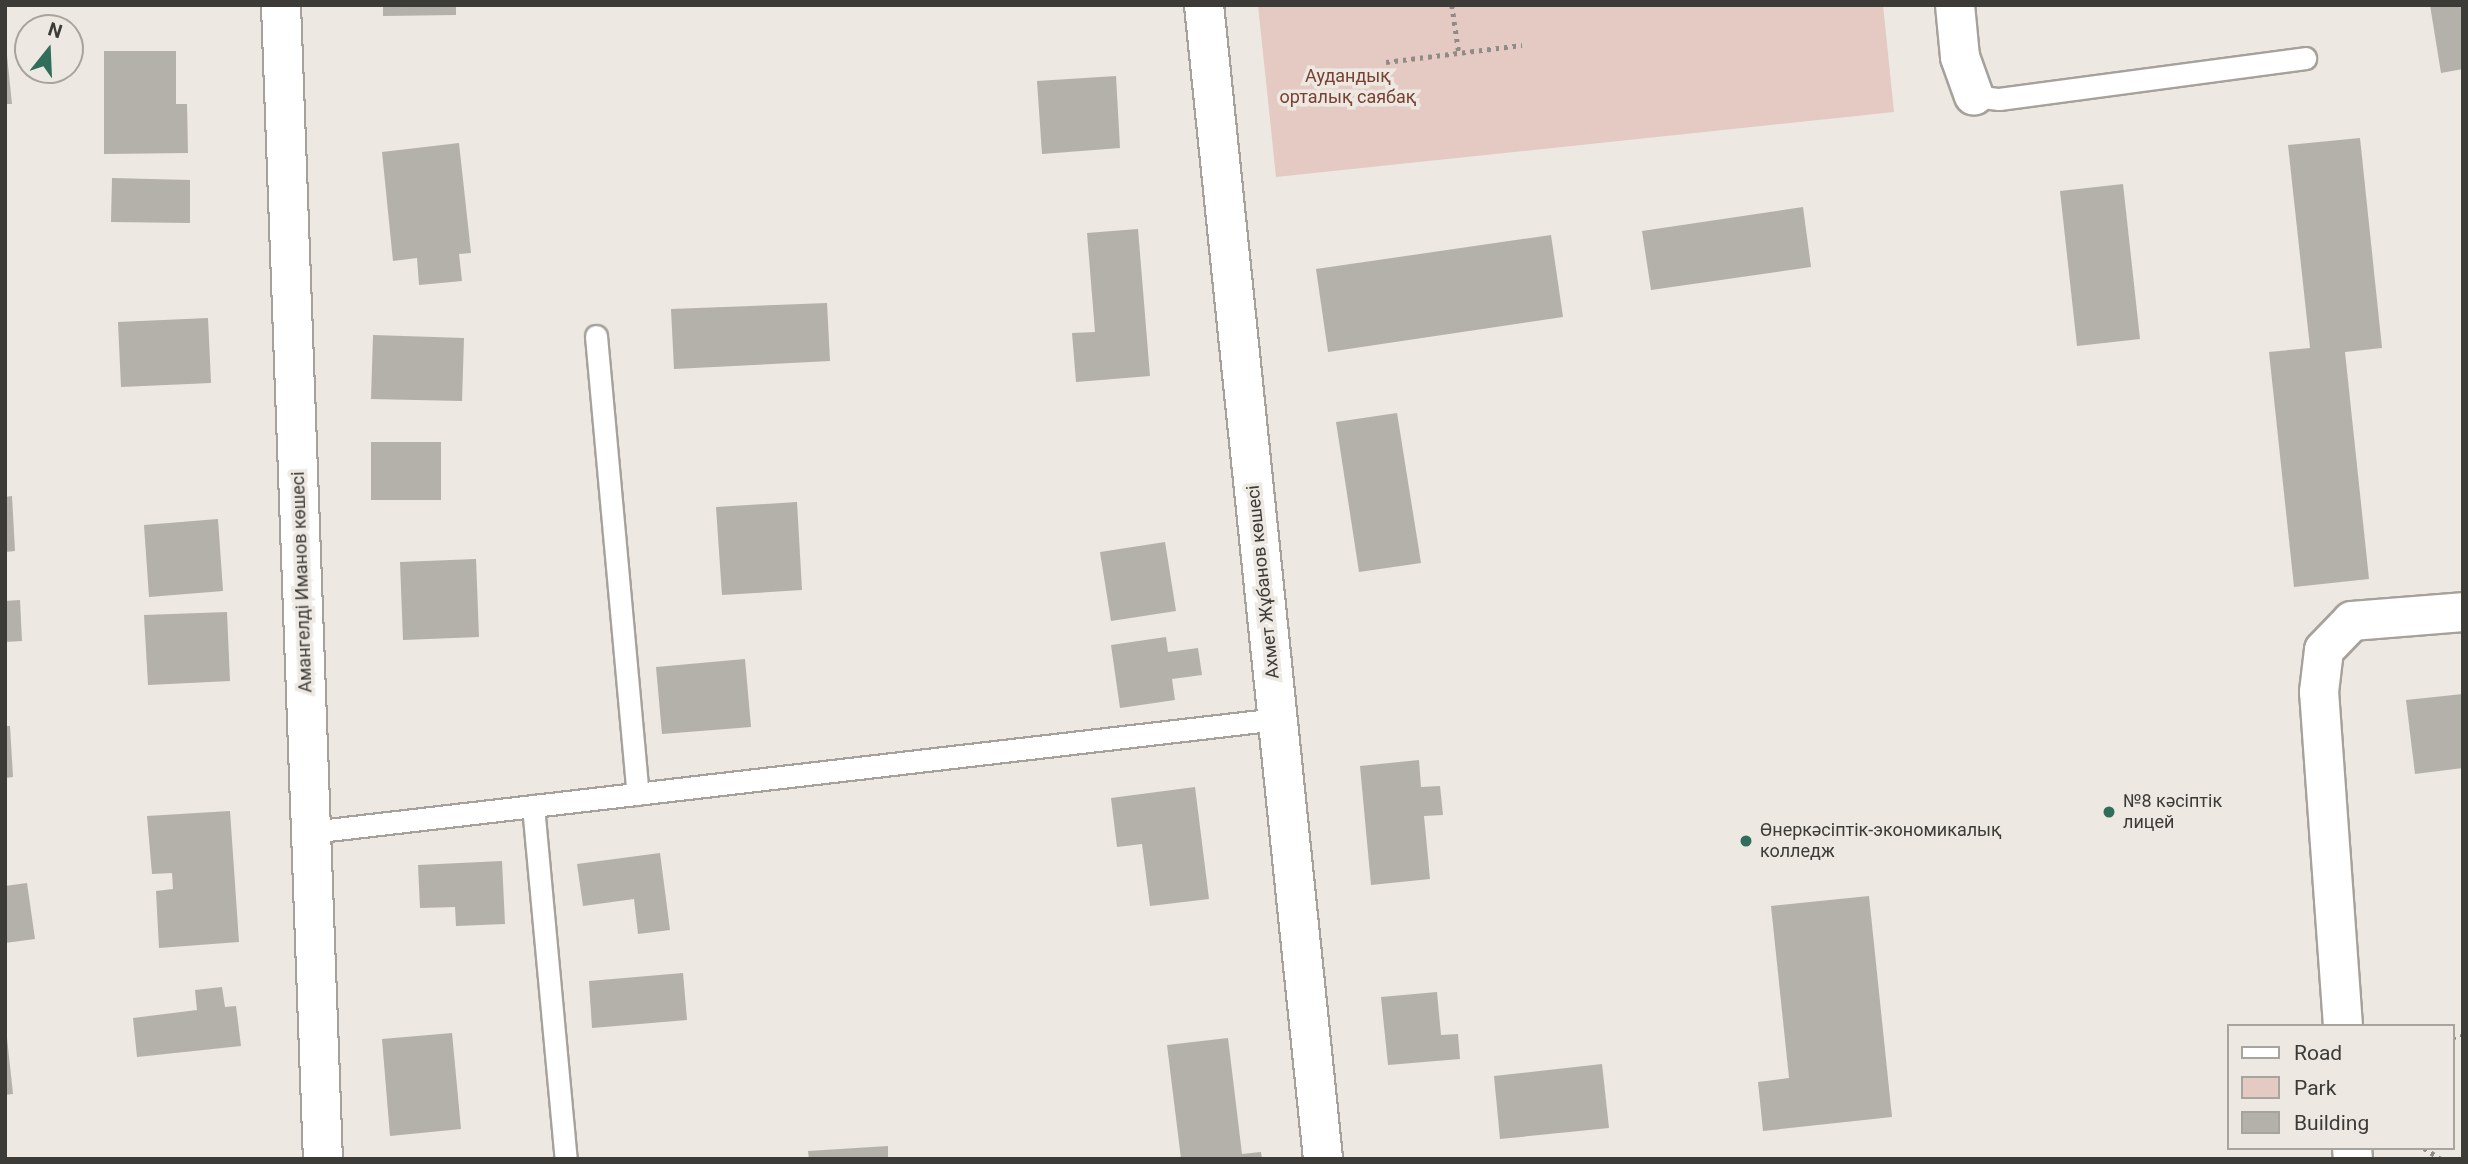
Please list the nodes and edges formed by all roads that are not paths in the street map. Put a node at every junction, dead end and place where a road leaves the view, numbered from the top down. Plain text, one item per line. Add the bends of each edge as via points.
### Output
1 (281, 5) edge
2 (1203, 5) edge
3 (1955, 5) edge
4 (2305, 58) dead end
5 (1974, 96) joint
6 (596, 336) dead end
7 (2463, 612) edge
8 (1277, 719) junction
9 (638, 794) junction
10 (533, 806) junction
11 (311, 832) junction
12 (2343, 1024) edge
13 (323, 1159) edge
14 (566, 1159) edge
15 (1323, 1159) edge

1 - 11 street, Амангелді Иманов көшесі
2 - 8 street, Ахмет Жұбанов көшесі
3 - 5 street via 1960,57
4 - 5 lane via 1999,99
6 - 9 lane
7 - 12 street via 2352,621 2324,650 2319,692
8 - 9 lane
8 - 15 street, Ахмет Жұбанов көшесі
9 - 10 lane
10 - 11 lane
10 - 14 lane
11 - 13 street, Амангелді Иманов көшесі

